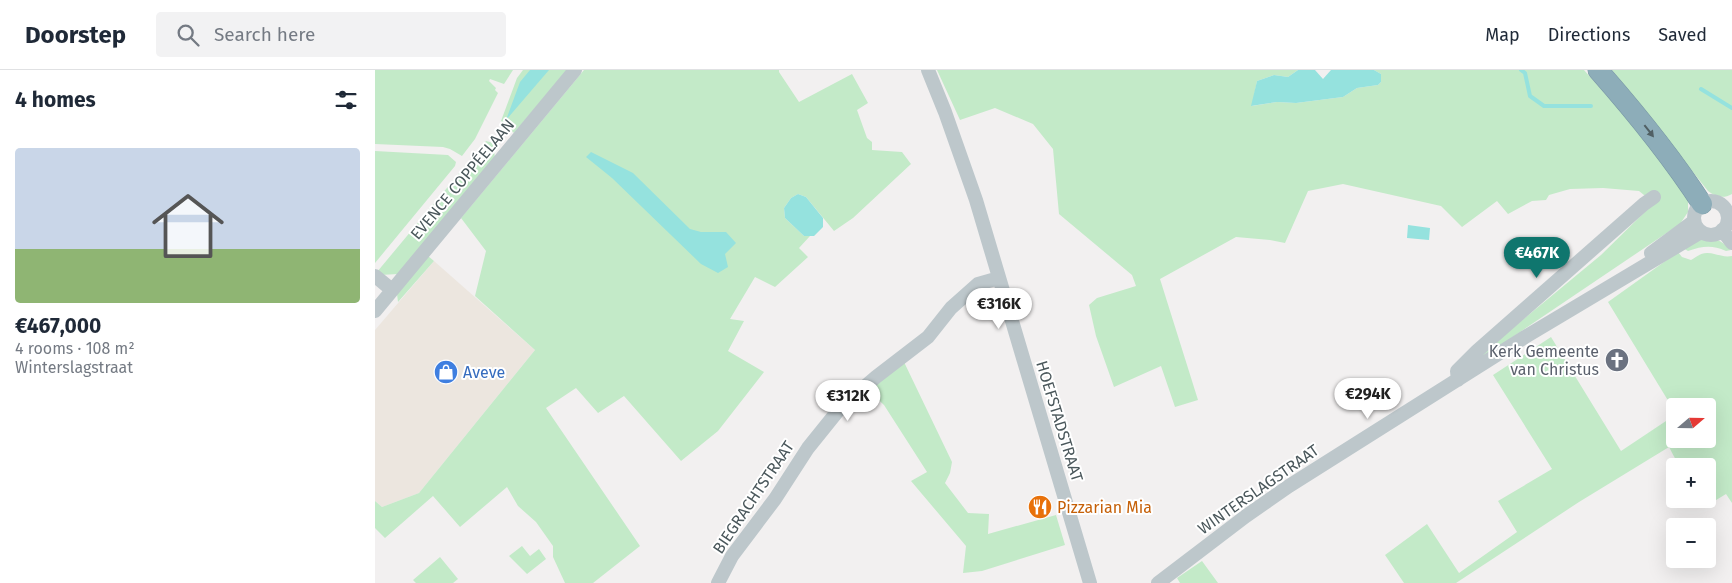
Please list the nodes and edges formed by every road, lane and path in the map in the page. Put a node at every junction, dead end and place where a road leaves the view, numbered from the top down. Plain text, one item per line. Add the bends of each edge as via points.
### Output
1 (575, 70) edge
2 (928, 70) edge
3 (1598, 70) edge
4 (1645, 199) dead end
5 (1729, 208) edge
6 (1699, 219) junction
7 (1722, 230) junction
8 (1732, 243) edge
9 (375, 276) edge
10 (999, 278) junction
11 (392, 290) junction
12 (375, 311) edge
13 (1458, 380) junction
14 (718, 583) edge
15 (1090, 583) edge
16 (1158, 583) edge

1 - 11 street, EVENCE COPPÉELAAN
2 - 10 street, HOEFSTADSTRAAT via 977,200
3 -> 6 highway via 1687,181
4 - 13 street via 1477,351 1457,371
5 - 6 street via 1712,201
5 - 7 street
6 - 7 street via 1712,235
6 - 13 street, WINTERSLAGSTRAAT via 1601,292
7 - 8 street
9 - 11 street
10 - 14 street, BIEGRACHTSTRAAT via 978,284 951,308 928,337 841,407 732,556
10 - 15 street, HOEFSTADSTRAAT
11 - 12 street, EVENCE COPPÉELAAN
13 - 16 street, WINTERSLAGSTRAAT via 1289,486

